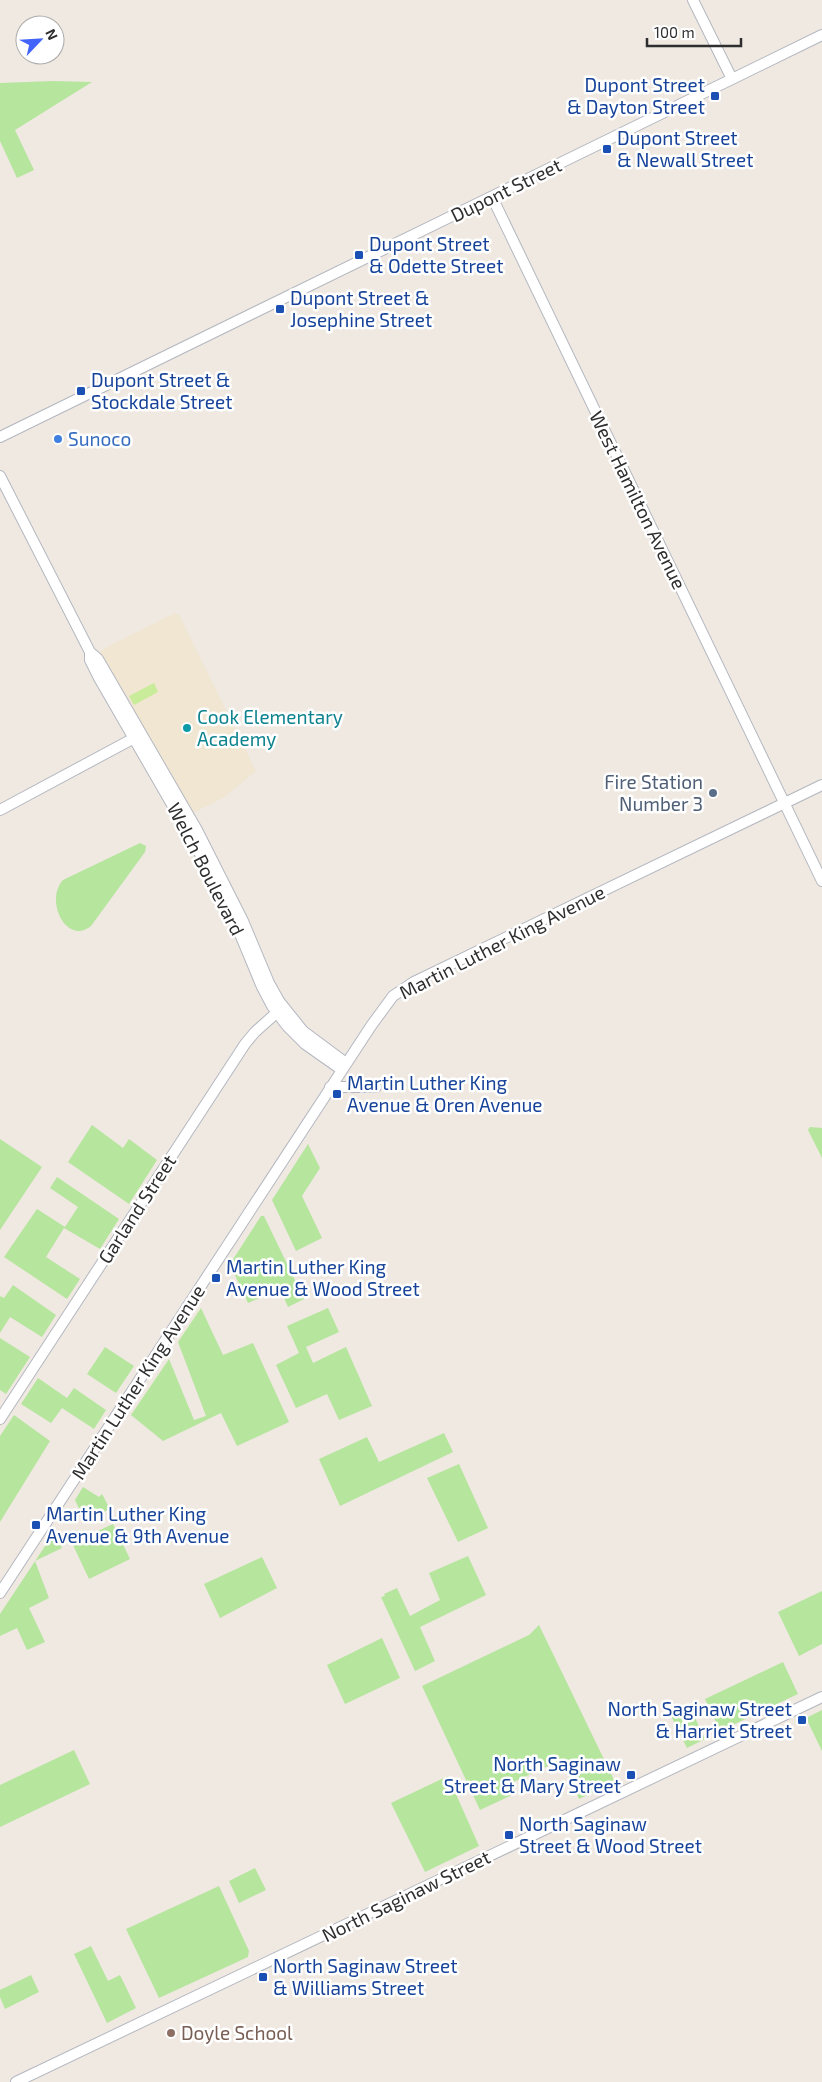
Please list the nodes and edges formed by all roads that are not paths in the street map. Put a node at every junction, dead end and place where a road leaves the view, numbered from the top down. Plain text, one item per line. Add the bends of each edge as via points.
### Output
1 (693, 0) edge
2 (822, 35) edge
3 (732, 79) junction
4 (492, 197) junction
5 (0, 437) edge
6 (0, 476) edge
7 (137, 736) junction
8 (822, 785) edge
9 (784, 803) junction
10 (0, 810) edge
11 (822, 881) edge
12 (280, 1010) junction
13 (344, 1067) junction
14 (330, 1087) junction
15 (376, 1087) dead end
16 (0, 1419) edge
17 (0, 1593) edge
18 (822, 1697) edge
19 (16, 2082) edge

1 - 3 street
2 - 3 street, Dupont Street
3 - 4 street, Dupont Street
4 - 5 street, Dupont Street
4 - 9 street, West Hamilton Avenue
6 - 7 street, Welch Boulevard
7 - 10 street
7 - 12 street, Welch Boulevard via 208,869 262,987
8 - 9 street, Martin Luther King Avenue
9 - 11 street, West Hamilton Avenue
9 - 13 street, Martin Luther King Avenue via 409,985 389,1001
12 - 13 street, Welch Boulevard via 305,1044
12 - 16 street, Garland Street via 254,1032 241,1050
13 - 14 street, Martin Luther King Avenue
14 - 15 street
14 - 17 street, Martin Luther King Avenue
18 - 19 street, North Saginaw Street

